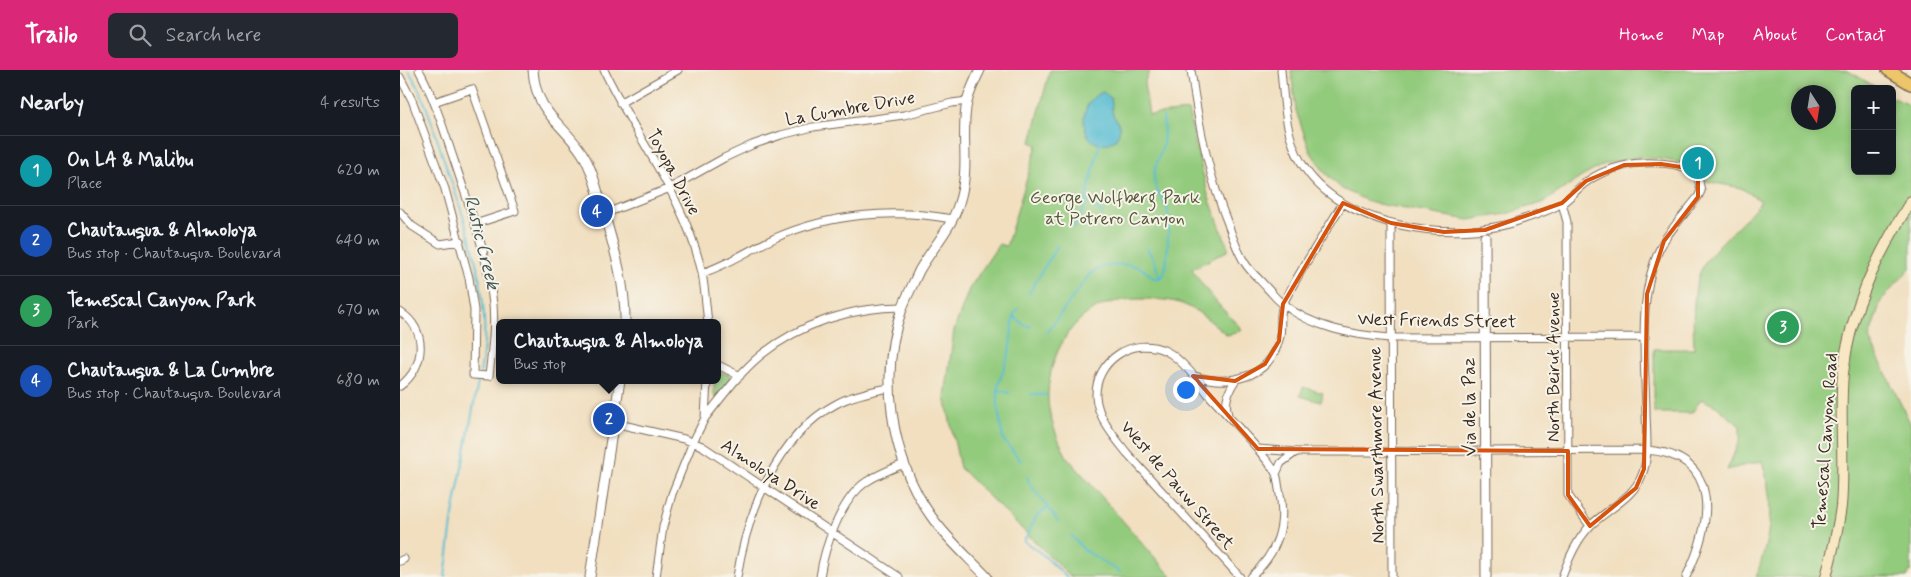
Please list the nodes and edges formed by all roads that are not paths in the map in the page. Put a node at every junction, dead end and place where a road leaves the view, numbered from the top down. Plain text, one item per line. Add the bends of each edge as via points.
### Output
1 (419, 70) edge
2 (533, 70) edge
3 (604, 70) edge
4 (678, 70) edge
5 (980, 70) edge
6 (1191, 70) edge
7 (1281, 70) edge
8 (1888, 70) edge
9 (400, 76) edge
10 (1911, 84) edge
11 (968, 101) junction
12 (434, 102) junction
13 (620, 103) junction
14 (670, 188) junction
15 (1911, 201) edge
16 (1343, 203) junction
17 (1562, 203) junction
18 (400, 212) edge
19 (604, 214) junction
20 (952, 219) junction
21 (1391, 223) junction
22 (475, 224) junction
23 (1485, 237) dead end
24 (460, 240) junction
25 (702, 273) junction
26 (1283, 304) junction
27 (903, 307) junction
28 (400, 312) edge
29 (625, 319) edge
30 (708, 319) edge
31 (1484, 336) junction
32 (1568, 336) junction
33 (1645, 337) junction
34 (1390, 338) junction
35 (721, 366) edge
36 (740, 376) junction
37 (1193, 376) junction
38 (1234, 382) junction
39 (619, 384) edge
40 (707, 384) edge
41 (400, 386) edge
42 (890, 388) junction
43 (1228, 416) junction
44 (705, 418) junction
45 (614, 424) junction
46 (693, 442) junction
47 (1258, 449) junction
48 (1646, 450) junction
49 (1392, 451) junction
50 (1486, 451) junction
51 (1568, 451) junction
52 (1297, 452) junction
53 (904, 464) junction
54 (1276, 474) junction
55 (764, 487) junction
56 (1590, 526) junction
57 (832, 532) junction
58 (897, 576) edge
59 (590, 577) edge
60 (656, 577) edge
61 (737, 577) edge
62 (820, 577) edge
63 (987, 577) edge
64 (1240, 577) edge
65 (1251, 577) edge
66 (1392, 577) edge
67 (1486, 577) edge
68 (1562, 577) edge
69 (1686, 577) edge
70 (1826, 577) edge

1 - 12 street
2 - 19 street via 543,105 582,154 592,174
3 - 13 street, Toyopa Drive
4 - 13 street
5 - 11 street
6 - 26 street, West Friends Street via 1196,111 1218,200 1246,265
7 - 16 street via 1285,106 1300,160 1324,191
8 - 10 highway
9 - 24 street via 442,180
11 - 14 street, La Cumbre Drive via 904,115 813,127 781,136 724,158
11 - 20 street via 965,180
12 - 22 street
12 - 22 street via 472,90 515,211
13 - 14 street, Toyopa Drive
14 - 19 street, La Cumbre Drive
14 - 25 street, Toyopa Drive
15 - 70 main road, Temescal Canyon Road via 1866,283 1851,330 1842,388 1841,507
16 - 21 street
16 - 26 street
17 - 21 street via 1522,220 1485,230 1444,232
17 - 32 street, North Beirut Avenue via 1567,222
17 - 33 street via 1586,182 1624,165 1661,164 1687,168 1698,177 1698,198 1664,240 1656,261 1647,294
18 - 24 street via 412,226 440,244
19 - 29 street via 623,292
20 - 25 street via 885,213 831,220 775,238
20 - 27 street via 920,271
21 - 34 street, North Swarthmore Avenue
22 - 24 street via 492,297 489,376 478,375 474,310
23 - 31 street, Via de la Paz
25 - 30 street, Toyopa Drive
26 - 34 street, West Friends Street via 1331,328
26 - 38 street via 1279,341 1272,354 1256,372
27 - 36 street via 862,309 829,318 794,334 761,355
27 - 42 street via 892,353
28 - 41 street via 415,325 421,355 411,376
31 - 32 street, West Friends Street
31 - 34 street, West Friends Street
31 - 50 street, Via de la Paz
32 - 33 street, West Friends Street
32 - 51 street, North Beirut Avenue
33 - 48 street
34 - 49 street, North Swarthmore Avenue
35 - 36 street
36 - 44 street
37 - 38 street
37 - 43 street, West de Pauw Street
37 - 64 street, West de Pauw Street via 1168,352 1149,345 1137,346 1116,355 1107,364 1097,386 1096,398 1112,434 1127,453
38 - 43 street via 1227,399
39 - 45 street
40 - 44 street
42 - 53 street
42 - 55 street via 854,396 818,416 795,439
43 - 47 street, West de Pauw Street
44 - 46 street
45 - 46 street, Almoloya Drive
45 - 59 street
46 - 55 street, Almoloya Drive
46 - 60 street via 672,494 663,527
47 - 52 street
47 - 54 street, West de Pauw Street
48 - 51 street
48 - 56 street via 1644,469 1636,488
48 - 69 street via 1678,457 1692,468 1702,484 1707,506 1705,525 1700,546
49 - 50 street
49 - 52 street
49 - 66 street, North Swarthmore Avenue
50 - 51 street
50 - 67 street, Via de la Paz
51 - 56 street, North Beirut Avenue via 1568,495
52 - 54 street via 1281,462
53 - 57 street via 865,483 844,508
53 - 63 street via 930,514
54 - 65 street via 1281,498 1281,529 1274,550
55 - 57 street, Almoloya Drive
55 - 61 street via 741,550
56 - 68 street via 1570,554
57 - 58 street, Almoloya Drive
57 - 62 street

